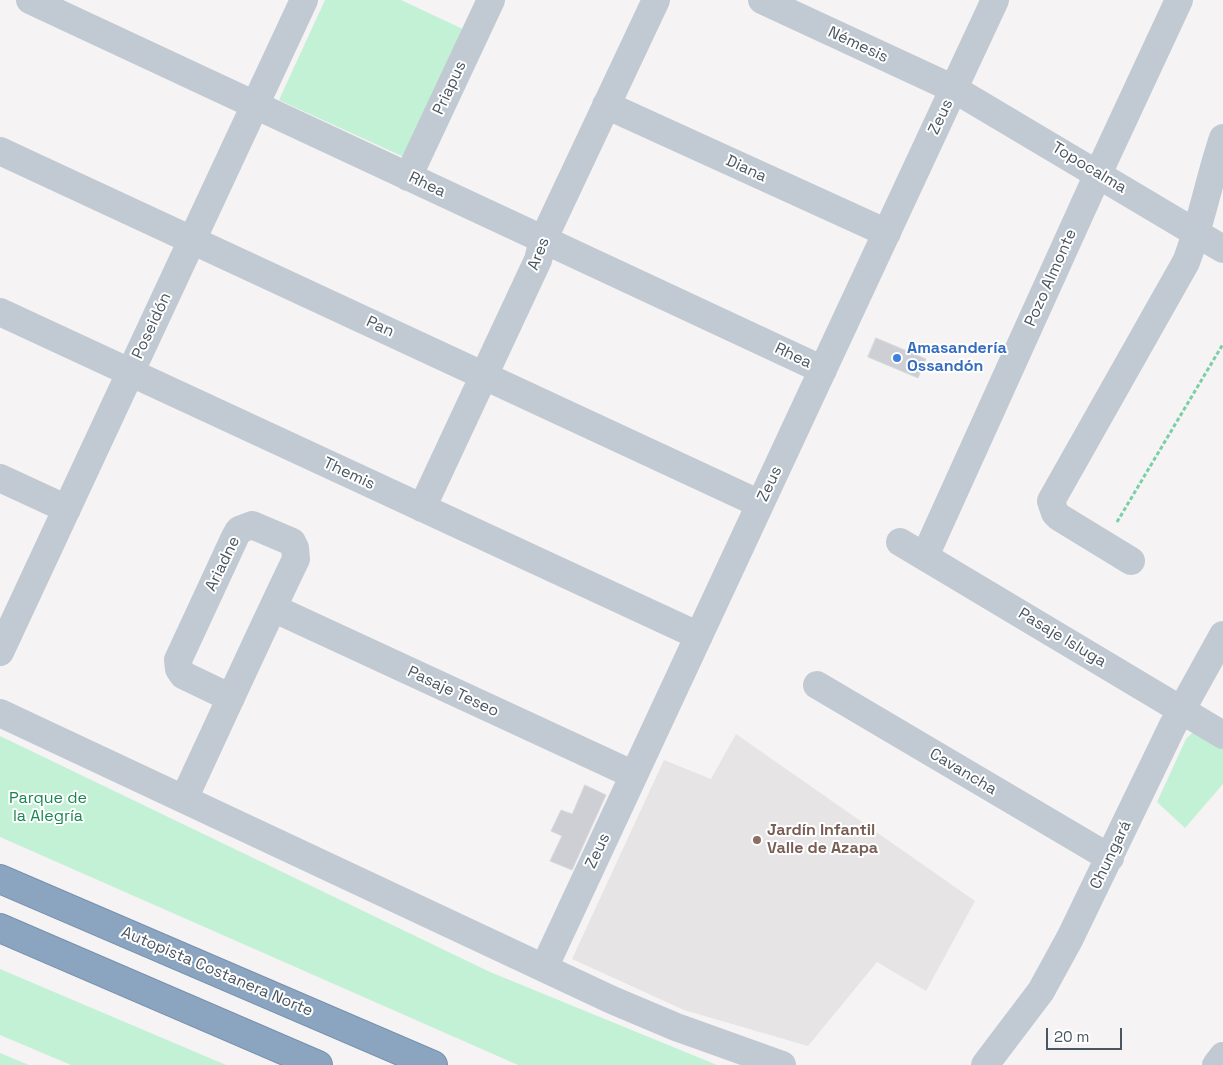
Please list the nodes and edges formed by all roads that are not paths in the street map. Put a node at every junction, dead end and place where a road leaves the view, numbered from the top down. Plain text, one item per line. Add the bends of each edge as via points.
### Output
1 (30, 0) edge
2 (304, 0) edge
3 (491, 0) edge
4 (656, 0) edge
5 (762, 0) edge
6 (995, 0) edge
7 (1179, 0) edge
8 (954, 89) junction
9 (255, 105) junction
10 (606, 105) junction
11 (1223, 138) edge
12 (0, 151) edge
13 (1098, 174) junction
14 (408, 177) junction
15 (887, 233) junction
16 (1197, 233) junction
17 (192, 240) junction
18 (543, 240) junction
19 (1223, 249) edge
20 (0, 312) edge
21 (823, 370) junction
22 (130, 373) junction
23 (484, 376) junction
24 (0, 478) edge
25 (760, 504) junction
26 (422, 508) junction
27 (67, 509) junction
28 (900, 542) dead end
29 (925, 556) junction
30 (1131, 561) dead end
31 (273, 608) junction
32 (1223, 635) edge
33 (699, 636) junction
34 (0, 652) edge
35 (817, 685) dead end
36 (231, 698) junction
37 (1181, 710) junction
38 (0, 713) edge
39 (1223, 735) edge
40 (634, 775) junction
41 (184, 799) junction
42 (1110, 858) junction
43 (0, 879) edge
44 (0, 928) edge
45 (544, 968) junction
46 (1223, 1056) edge
47 (318, 1065) edge
48 (434, 1065) edge
49 (782, 1065) edge
50 (985, 1065) edge
51 (1216, 1065) edge

1 - 9 street, Rhea
2 - 9 street, Poseidón
3 - 14 street, Priapus
4 - 10 street, Ares
5 - 8 street, Némesis
6 - 8 street, Zeus
7 - 13 street, Pozo Almonte
8 - 13 street, Topocalma
8 - 15 street, Zeus
9 - 14 street, Rhea
9 - 17 street, Poseidón
10 - 15 street, Diana
10 - 18 street, Ares
11 - 16 street
12 - 17 street, Pan
13 - 16 street, Topocalma
13 - 29 street, Pozo Almonte
14 - 18 street, Rhea
15 - 21 street, Zeus
16 - 19 street, Topocalma
16 - 30 street via 1186,262 1051,501 1055,514
17 - 22 street, Poseidón
17 - 23 street, Pan
18 - 21 street, Rhea
18 - 23 street, Ares via 538,260
20 - 22 street, Themis
21 - 25 street, Zeus
22 - 26 street, Themis
22 - 27 street, Poseidón
23 - 25 street, Pan
23 - 26 street, Ares
24 - 27 street
25 - 33 street, Zeus
26 - 33 street, Themis
27 - 34 street, Poseidón
28 - 29 street, Pasaje Isluga
29 - 37 street, Pasaje Isluga
31 - 36 street, Ariadne
31 - 36 street, Ariadne via 296,559 295,548 286,538 258,526 245,526 235,537 178,665 189,679
31 - 40 street, Pasaje Teseo
32 - 37 street, Chungará
33 - 40 street, Zeus
35 - 42 street, Cavancha
36 - 41 street, Ariadne
37 - 39 street, Pasaje Isluga
37 - 42 street, Chungará
38 - 41 street
40 - 45 street, Zeus
41 - 45 street
42 - 50 street, Chungará via 1041,991
43 - 48 highway, Autopista Costanera Norte
44 - 47 highway
45 - 49 street via 676,1027
46 - 51 street

